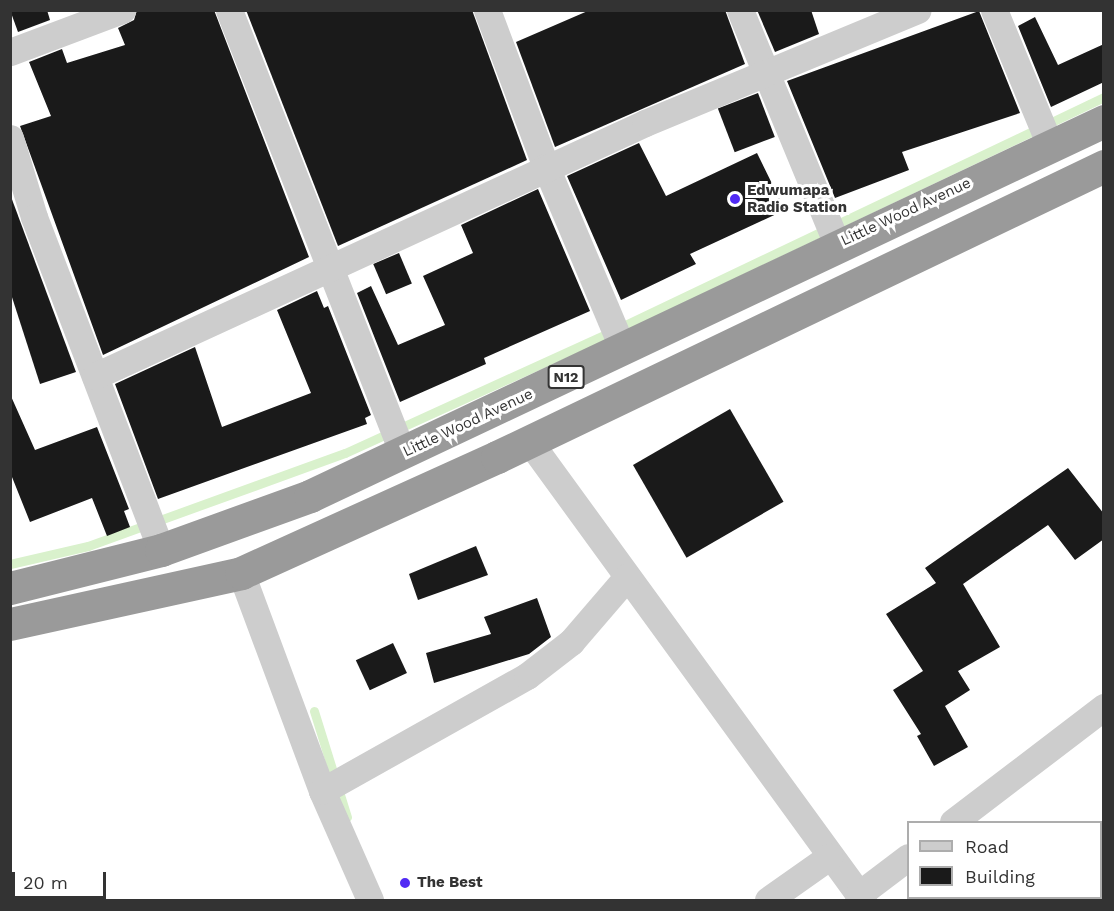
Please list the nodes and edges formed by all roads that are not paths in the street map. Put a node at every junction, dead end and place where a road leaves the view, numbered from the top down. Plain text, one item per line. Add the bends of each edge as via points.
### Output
1 (122, 10) edge
2 (229, 10) edge
3 (487, 10) edge
4 (740, 10) edge
5 (918, 10) edge
6 (994, 10) edge
7 (10, 52) edge
8 (767, 75) junction
9 (1104, 121) edge
10 (10, 138) edge
11 (1050, 145) junction
12 (1104, 166) edge
13 (546, 167) junction
14 (837, 244) junction
15 (329, 268) junction
16 (623, 349) junction
17 (94, 376) junction
18 (529, 441) junction
19 (403, 454) junction
20 (161, 550) junction
21 (241, 573) junction
22 (627, 577) junction
23 (10, 588) edge
24 (10, 624) edge
25 (1104, 707) edge
26 (322, 791) junction
27 (954, 821) edge
28 (829, 857) junction
29 (907, 858) edge
30 (861, 898) edge
31 (370, 900) edge
32 (768, 900) edge

1 - 7 street
2 - 15 street
3 - 13 street
4 - 8 street
5 - 8 street
6 - 11 street
8 - 13 street
8 - 14 street
9 - 11 highway, Little Wood Avenue / N12
10 - 17 street via 34,217
11 - 14 highway, Little Wood Avenue / N12
12 - 18 highway
13 - 15 street
13 - 16 street
14 - 16 highway, Little Wood Avenue / N12
15 - 17 street
15 - 19 street
16 - 19 highway, Little Wood Avenue / N12
17 - 20 street
18 - 21 highway
18 - 22 street
19 - 20 highway, Little Wood Avenue / N12 via 241,523
20 - 23 highway, Little Wood Avenue / N12
21 - 24 highway
21 - 26 street
22 - 26 street via 571,642 527,676
22 - 28 street
25 - 27 street
26 - 31 street
28 - 30 street
28 - 32 street
29 - 30 street

